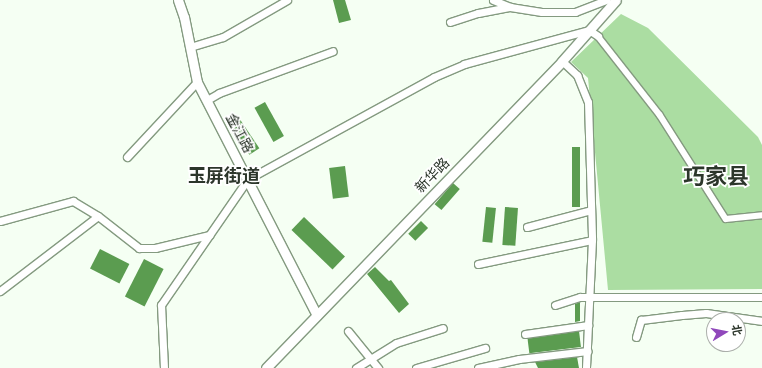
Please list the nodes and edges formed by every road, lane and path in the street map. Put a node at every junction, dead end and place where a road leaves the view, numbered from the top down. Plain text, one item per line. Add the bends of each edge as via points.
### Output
1 (178, 0) edge
2 (287, 0) edge
3 (493, 0) edge
4 (607, 0) edge
5 (616, 0) edge
6 (510, 7) junction
7 (450, 22) dead end
8 (589, 30) junction
9 (598, 36) joint
10 (190, 47) junction
11 (333, 52) dead end
12 (562, 61) junction
13 (197, 82) junction
14 (207, 100) junction
15 (127, 157) dead end
16 (248, 179) junction
17 (591, 210) junction
18 (762, 215) edge
19 (98, 216) junction
20 (0, 221) edge
21 (527, 227) dead end
22 (209, 235) junction
23 (592, 240) junction
24 (478, 264) dead end
25 (0, 291) edge
26 (762, 297) edge
27 (591, 298) junction
28 (555, 305) dead end
29 (317, 315) junction
30 (762, 321) edge
31 (588, 325) junction
32 (442, 328) dead end
33 (348, 331) dead end
34 (525, 334) dead end
35 (636, 338) dead end
36 (484, 348) dead end
37 (588, 351) junction
38 (371, 359) junction
39 (164, 368) edge
40 (266, 368) edge
41 (356, 368) edge
42 (378, 368) edge
43 (416, 368) edge
44 (478, 368) edge
45 (586, 368) edge

1 - 10 street, 金江路
2 - 10 street via 223,37
3 - 6 street
4 - 6 street via 575,12 542,12
5 - 8 street, 新华路
6 - 7 street
8 - 9 street
8 - 12 street, 新华路
8 - 16 street via 464,64 434,77
9 - 18 street via 660,115 726,218
10 - 13 street, 金江路
11 - 14 street via 219,93
12 - 17 street via 577,75 588,102
12 - 29 street, 新华路
13 - 14 street, 金江路
13 - 15 street
14 - 16 street, 金江路
16 - 22 street
16 - 29 street, 金江路
17 - 21 street
17 - 23 street
19 - 20 street via 72,201
19 - 22 street via 139,248 155,248
19 - 25 street
22 - 39 street via 161,305
23 - 24 street
23 - 27 street
26 - 27 street
27 - 28 street via 580,297
27 - 31 street
29 - 40 street, 新华路
30 - 35 street via 706,313 675,315 641,320
31 - 34 street
31 - 37 street
32 - 38 street via 396,343
33 - 38 street
36 - 43 street
37 - 44 street via 519,359
37 - 45 street
38 - 41 street
38 - 42 street

